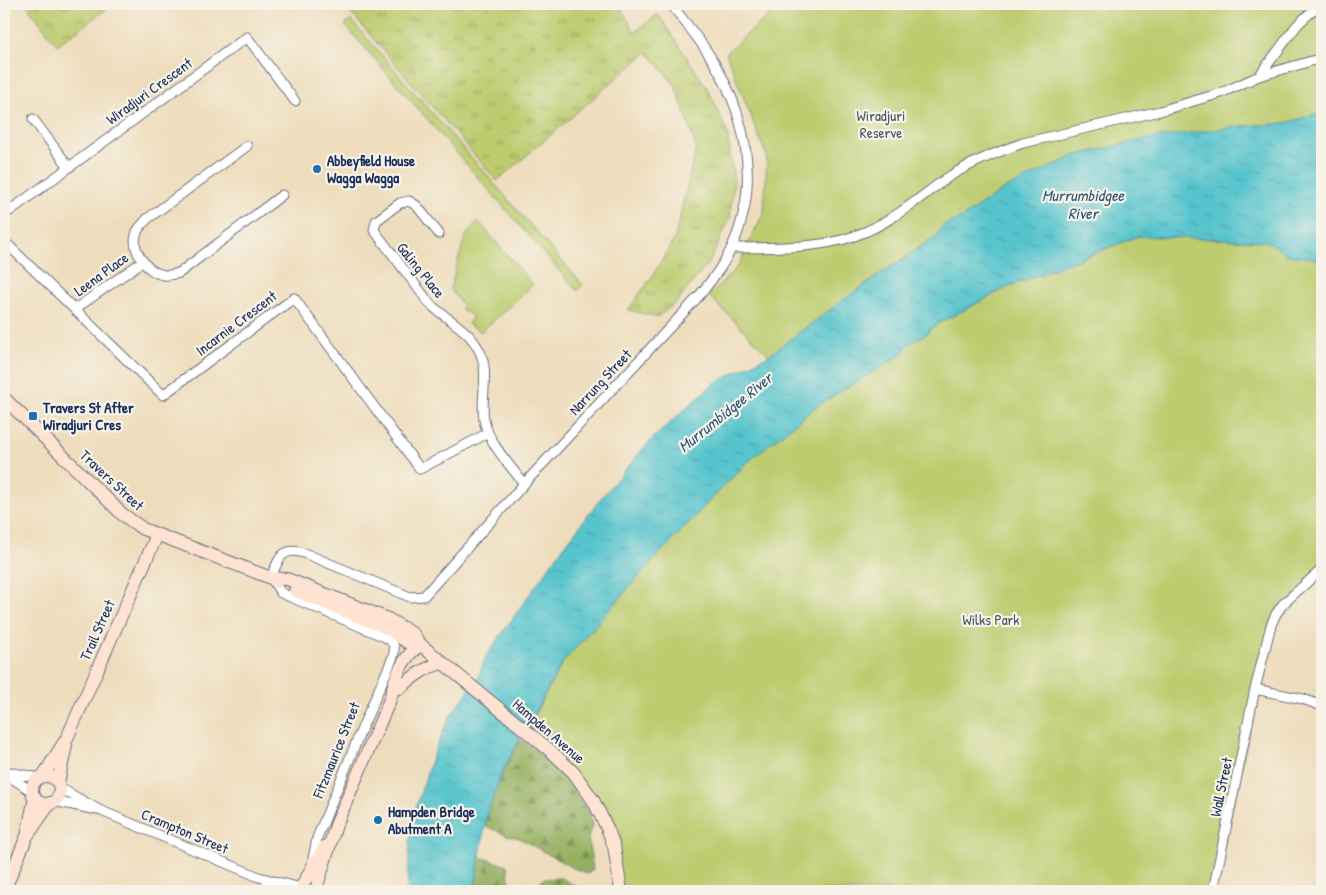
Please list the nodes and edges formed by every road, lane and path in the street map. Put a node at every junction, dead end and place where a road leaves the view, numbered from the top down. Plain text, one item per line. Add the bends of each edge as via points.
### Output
1 (671, 4) edge
2 (1320, 4) edge
3 (1322, 58) edge
4 (1259, 76) junction
5 (295, 101) dead end
6 (34, 119) dead end
7 (247, 146) dead end
8 (69, 167) junction
9 (282, 195) dead end
10 (4, 215) edge
11 (439, 234) dead end
12 (4, 241) edge
13 (732, 248) junction
14 (142, 262) junction
15 (75, 309) junction
16 (4, 398) edge
17 (488, 433) junction
18 (524, 484) junction
19 (157, 535) junction
20 (1322, 568) edge
21 (271, 578) junction
22 (421, 645) junction
23 (395, 647) joint
24 (447, 666) junction
25 (1255, 689) junction
26 (395, 692) junction
27 (1322, 706) edge
28 (67, 738) junction
29 (4, 772) edge
30 (41, 777) junction
31 (59, 785) junction
32 (34, 795) junction
33 (52, 802) junction
34 (100, 810) junction
35 (336, 825) junction
36 (27, 836) junction
37 (312, 868) junction
38 (259, 877) junction
39 (298, 887) edge
40 (316, 890) edge
41 (4, 891) edge
42 (282, 891) edge
43 (621, 891) edge
44 (1213, 891) edge

1 - 13 street, Narrung Street via 708,52 741,120 747,154 747,192
2 - 4 street via 1298,24
3 - 4 street
4 - 13 street via 1221,93 1160,111 1004,150 963,169 899,214 854,236 791,247
5 - 8 street, Wiradjuri Crescent via 247,37
6 - 8 street
7 - 14 street via 140,226 136,240
8 - 10 street, Wiradjuri Crescent
9 - 14 street via 179,272 165,276
11 - 17 street, Galing Place via 417,206 409,201 400,203 376,221 374,230 430,304 460,326 478,348 485,373 483,405
12 - 15 street, Incarnie Crescent
13 - 18 street, Narrung Street via 699,296
14 - 15 street, Leena Place
15 - 17 street, Incarnie Crescent via 162,395 294,298 420,469
16 - 19 main road, Travers Street via 122,514
17 - 18 street
18 - 21 street, Narrung Street via 424,596 410,597 294,550 284,553 278,560
19 - 21 main road, Travers Street
19 - 28 main road, Trail Street
20 - 25 street, Wall Street via 1276,614
21 - 22 main road, Travers Street via 286,579 388,619 413,634
21 - 23 street, Travers Street via 281,593 385,637
22 - 24 main road, Travers Street
22 - 26 main road, Fitzmaurice Street via 412,650 393,683
23 - 37 street, Fitzmaurice Street via 394,657 317,838
24 - 26 main road via 430,666
24 - 43 main road, Hampden Avenue via 564,763 593,800 614,846
25 - 27 street
25 - 44 street, Wall Street
26 - 35 main road, Fitzmaurice Street
28 - 30 main road, Trail Street
28 - 31 main road, Trail Street
29 - 30 street
29 - 32 street
30 - 31 main road via 52,777
30 - 32 main road via 34,784
31 - 33 main road via 59,795
31 - 34 street, Crampton Street
32 - 33 main road via 41,803
32 - 36 main road
33 - 34 street, Crampton Street
33 - 36 main road
34 - 38 street, Crampton Street
35 - 37 main road, Fitzmaurice Street
35 - 40 main road, Fitzmaurice Street
36 - 41 main road
37 - 39 main road, Fitzmaurice Street
38 - 39 street, Crampton Street
38 - 42 street, Crampton Street
39 - 40 main road via 310,884

